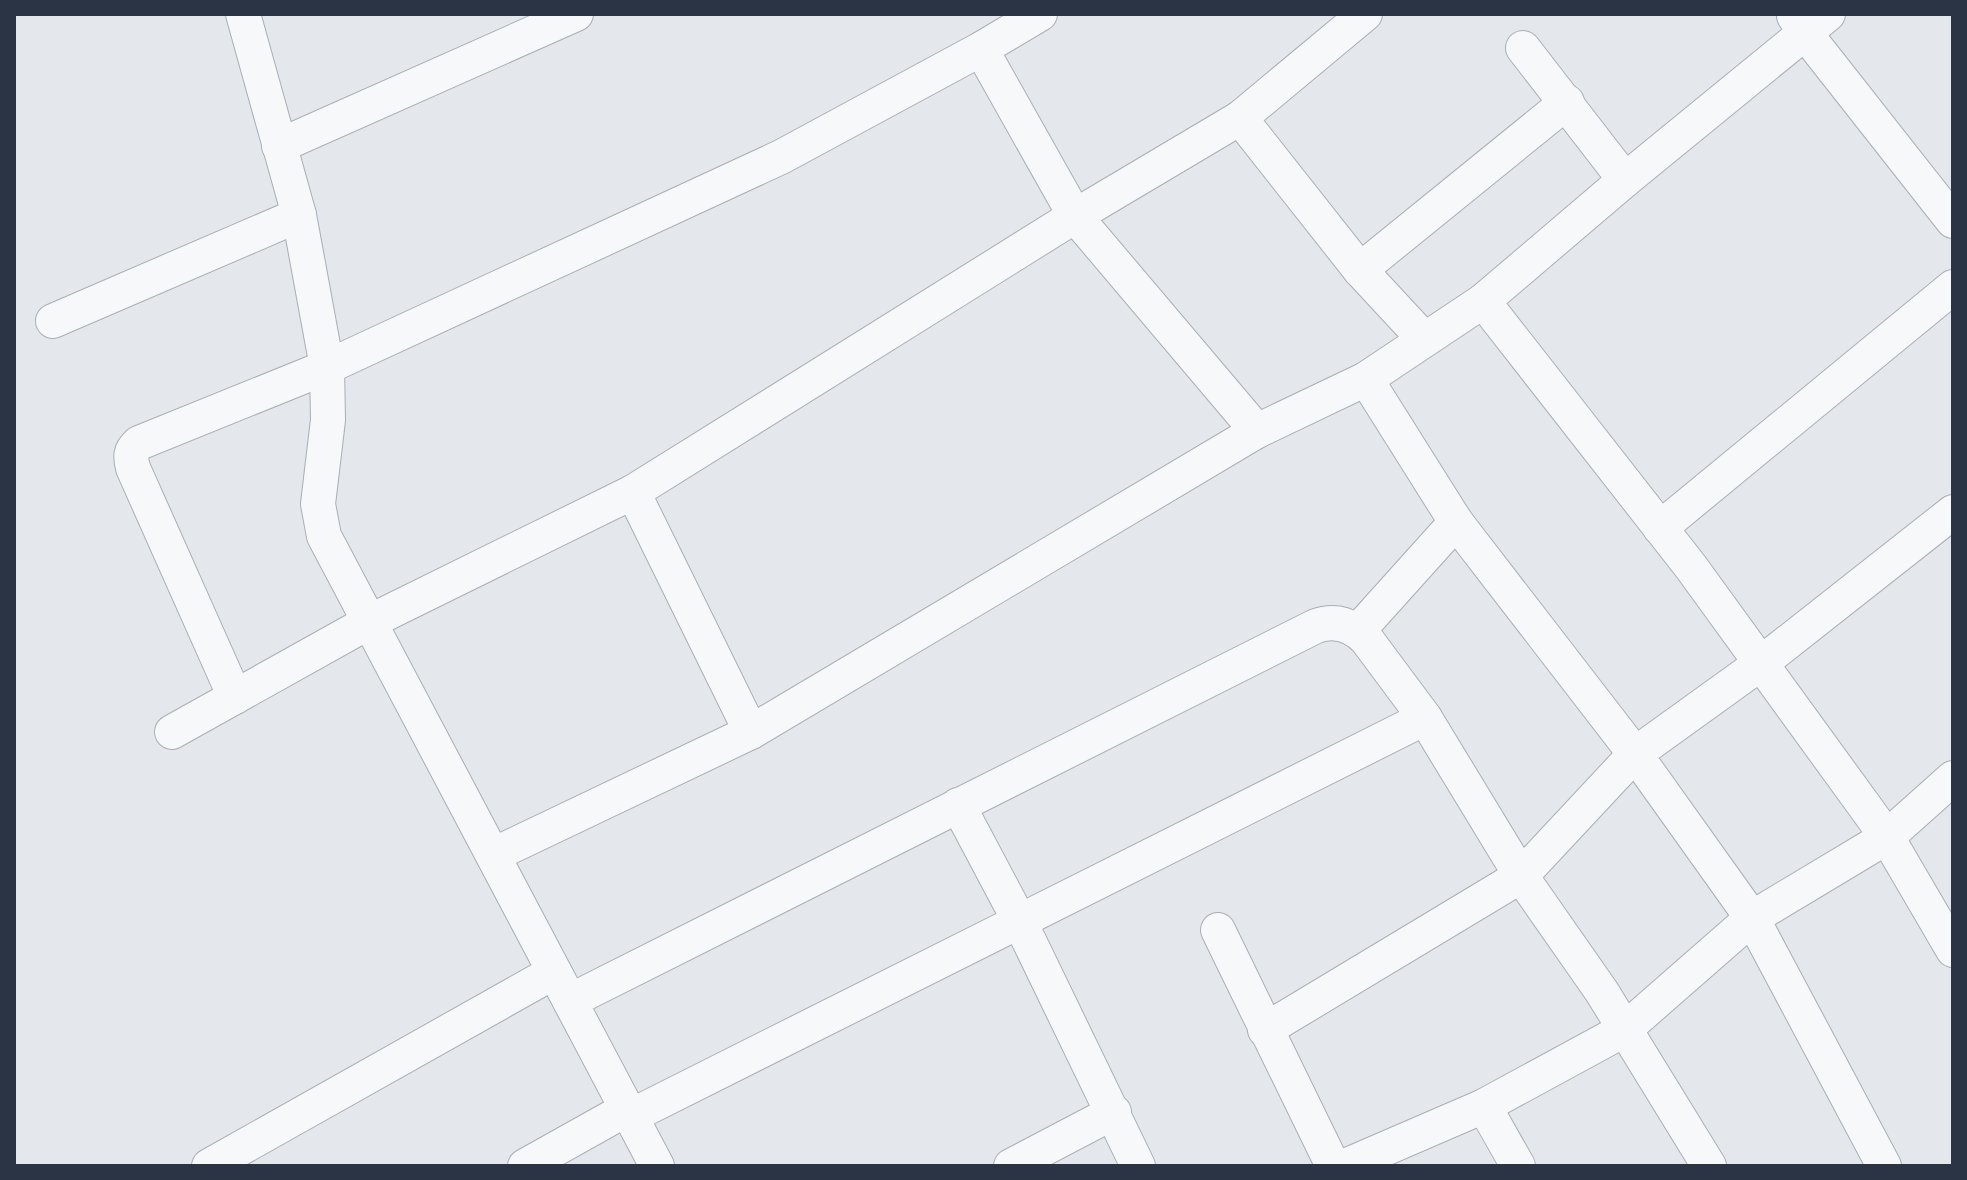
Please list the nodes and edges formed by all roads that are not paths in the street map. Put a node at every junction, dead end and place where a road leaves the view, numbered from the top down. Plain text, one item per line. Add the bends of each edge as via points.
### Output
1 (243, 14) edge
2 (576, 14) edge
3 (1040, 14) edge
4 (1365, 14) edge
5 (1808, 20) edge
6 (1523, 48) dead end
7 (981, 49) junction
8 (1567, 102) junction
9 (1240, 118) junction
10 (279, 146) junction
11 (1625, 180) junction
12 (299, 215) junction
13 (1075, 216) junction
14 (1953, 221) edge
15 (1360, 270) junction
16 (1953, 287) edge
17 (1483, 301) junction
18 (53, 321) dead end
19 (1424, 339) junction
20 (327, 367) junction
21 (1366, 379) junction
22 (1257, 431) junction
23 (633, 492) junction
24 (1953, 512) edge
25 (1456, 522) junction
26 (1660, 528) junction
27 (369, 622) junction
28 (1358, 631) junction
29 (1760, 664) junction
30 (235, 697) junction
31 (1425, 718) junction
32 (172, 732) dead end
33 (751, 732) junction
34 (1635, 754) junction
35 (1951, 783) edge
36 (958, 805) junction
37 (1887, 837) junction
38 (493, 855) junction
39 (1521, 876) junction
40 (1752, 918) junction
41 (1019, 920) junction
42 (1218, 930) dead end
43 (1953, 950) edge
44 (554, 972) junction
45 (570, 1001) junction
46 (1265, 1030) junction
47 (1624, 1030) junction
48 (1484, 1106) junction
49 (1114, 1112) junction
50 (629, 1113) junction
51 (209, 1166) edge
52 (525, 1166) edge
53 (657, 1166) edge
54 (1011, 1166) edge
55 (1138, 1166) edge
56 (1333, 1166) edge
57 (1345, 1166) edge
58 (1518, 1166) edge
59 (1709, 1166) edge
60 (1884, 1166) edge

1 - 10 street
2 - 10 street
3 - 7 street
4 - 9 street
5 - 11 street
5 - 14 street
6 - 8 street
7 - 13 street
7 - 20 street via 781,157
8 - 11 street
8 - 15 street
9 - 13 street
9 - 15 street
10 - 12 street
11 - 17 street
12 - 18 street
12 - 20 street
13 - 22 street
13 - 23 street
15 - 19 street
16 - 26 street
17 - 19 street
17 - 26 street
19 - 21 street
20 - 27 street via 328,420 318,504 324,536
20 - 30 street via 132,448 130,457
21 - 22 street
21 - 25 street
22 - 33 street
23 - 27 street
23 - 33 street
24 - 29 street
25 - 28 street
25 - 34 street
26 - 29 street
27 - 30 street
27 - 38 street
28 - 31 street
28 - 36 street via 1334,622 1316,626
29 - 34 street
29 - 37 street
30 - 32 street
31 - 39 street
31 - 41 street
33 - 38 street
34 - 39 street
34 - 40 street
35 - 37 street
36 - 41 street
36 - 45 street
37 - 40 street
37 - 43 street
38 - 44 street
39 - 46 street
39 - 47 street
40 - 47 street
40 - 60 street
41 - 49 street
41 - 50 street
42 - 46 street
44 - 45 street
44 - 51 street
45 - 50 street
46 - 56 street
47 - 48 street
47 - 59 street
48 - 57 street
48 - 58 street
49 - 54 street
49 - 55 street
50 - 52 street
50 - 53 street

